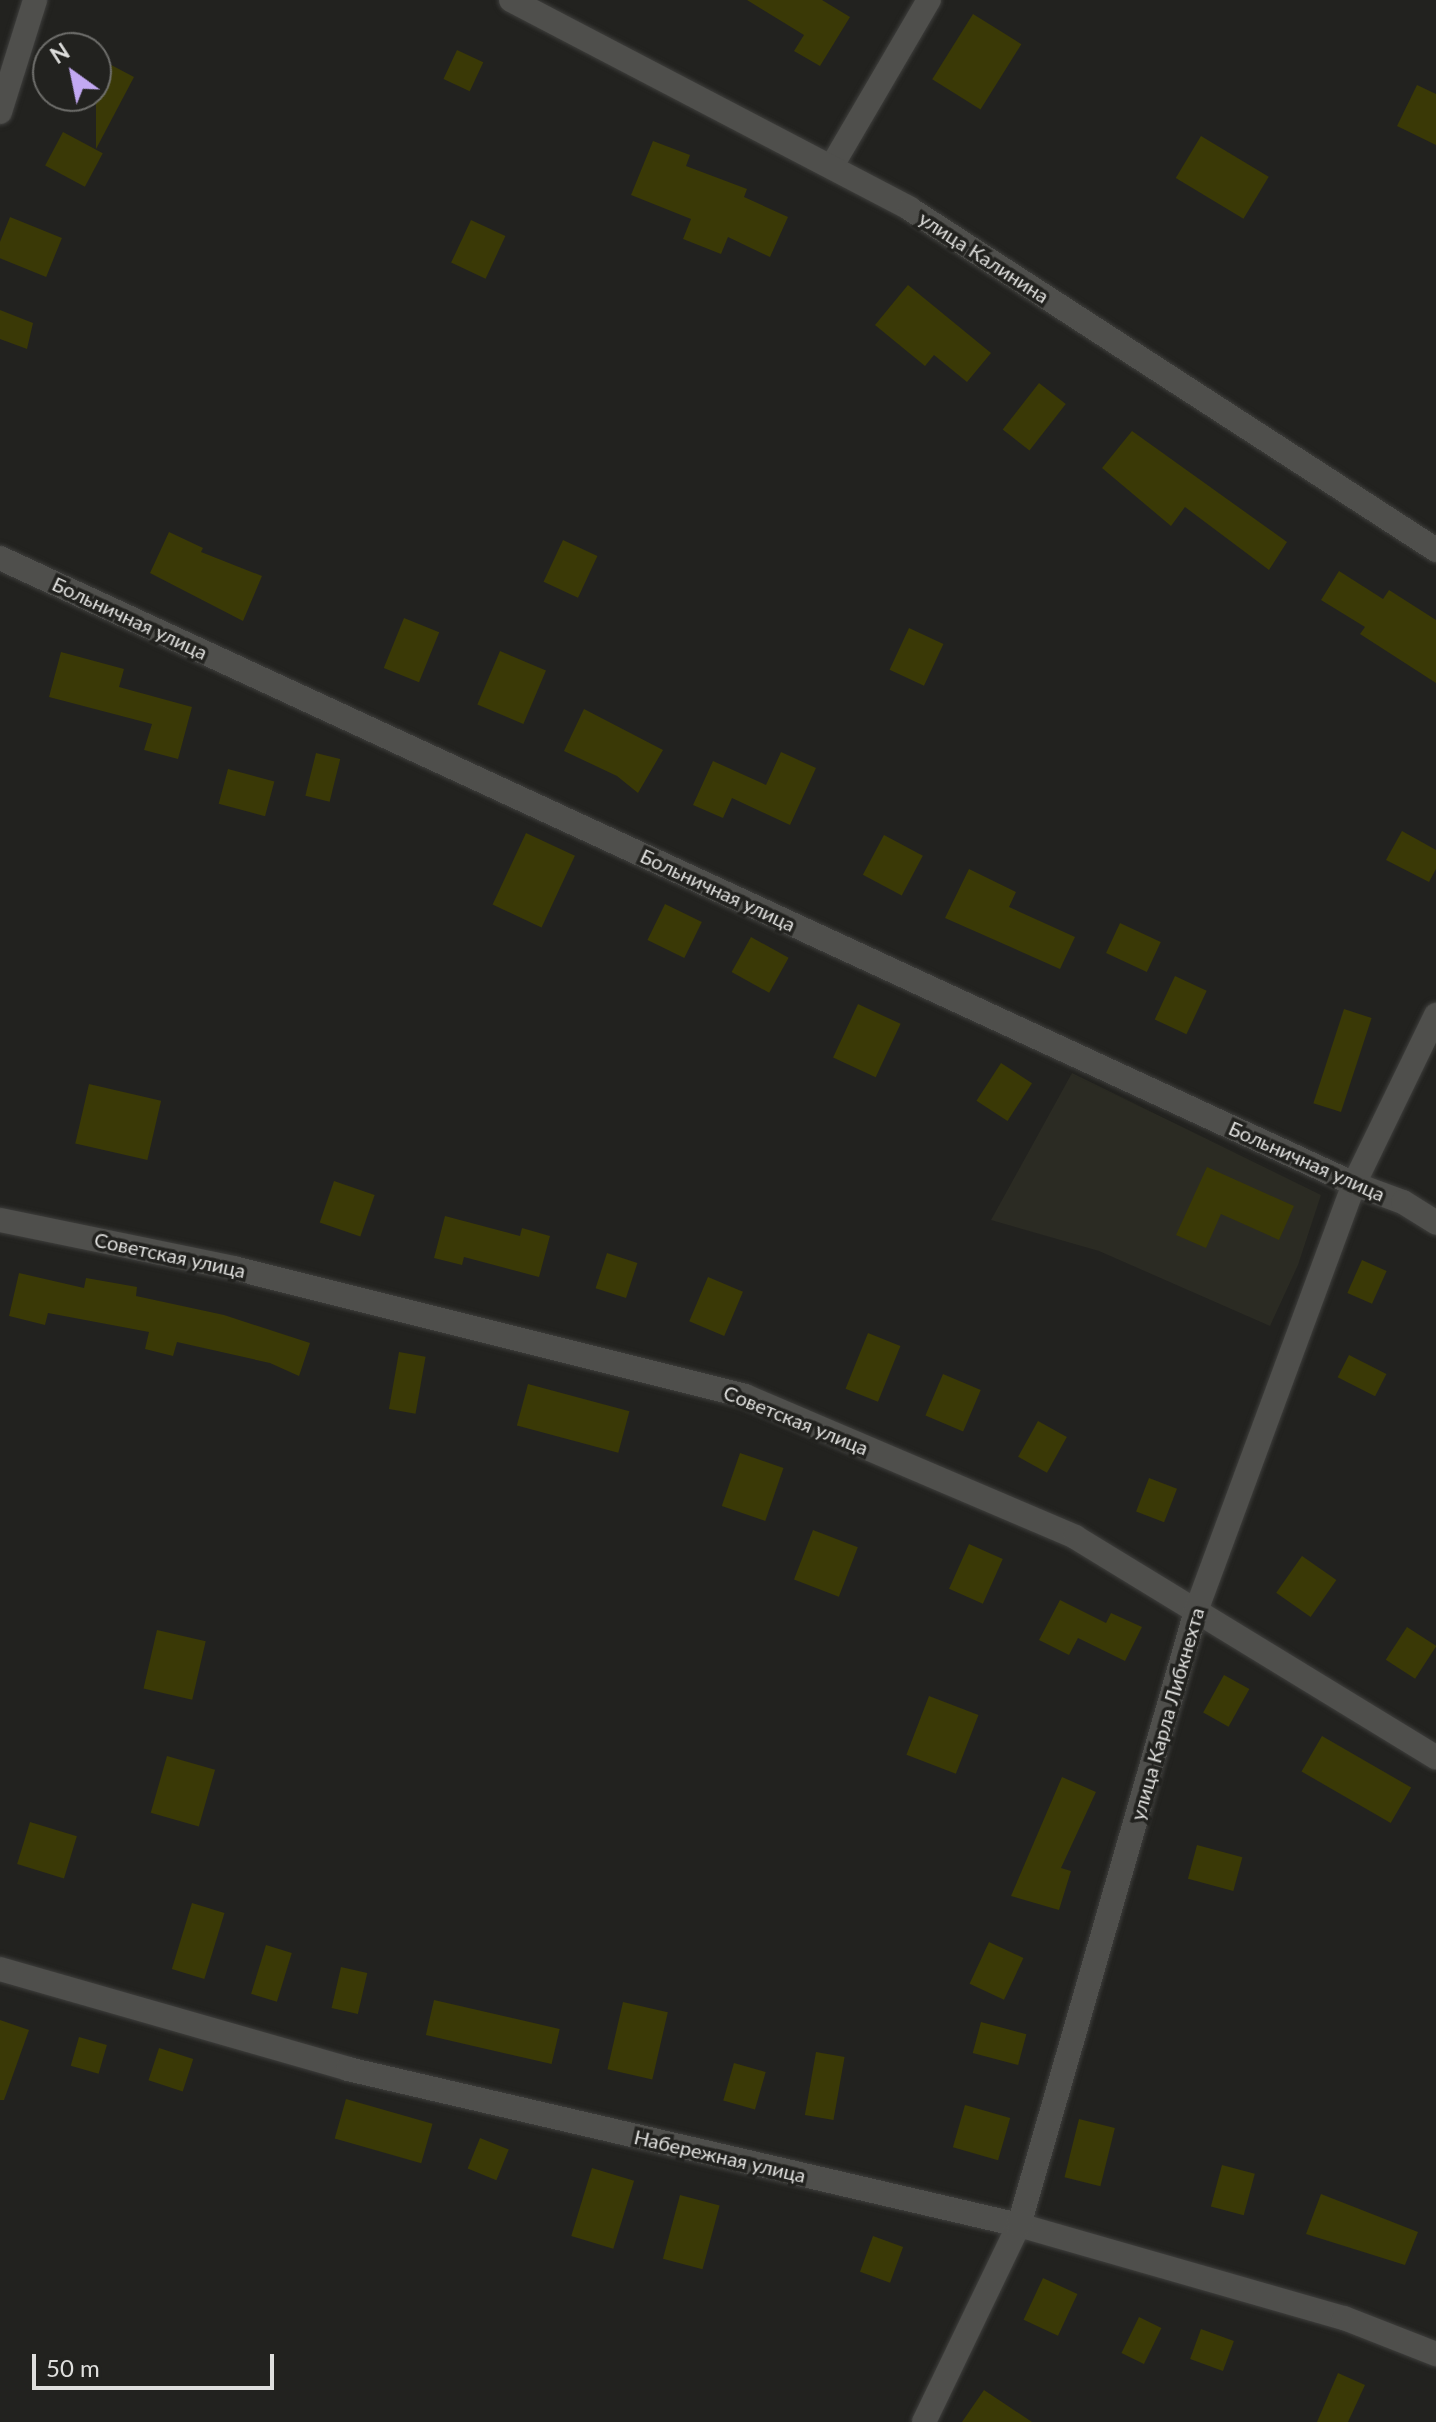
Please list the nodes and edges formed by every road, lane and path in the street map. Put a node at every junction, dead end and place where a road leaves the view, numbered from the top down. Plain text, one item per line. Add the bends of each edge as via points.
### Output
1 (35, 0) edge
2 (511, 0) edge
3 (929, 0) edge
4 (0, 112) edge
5 (833, 164) junction
6 (1436, 550) edge
7 (0, 558) edge
8 (1436, 1015) edge
9 (1354, 1184) junction
10 (0, 1220) edge
11 (1436, 1223) edge
12 (1196, 1611) junction
13 (1436, 1757) edge
14 (0, 1969) edge
15 (1019, 2225) junction
16 (1436, 2354) edge
17 (924, 2422) edge

1 - 4 street
2 - 5 street, улица Калинина
3 - 5 street
5 - 6 street, улица Калинина
7 - 9 street, Больничная улица
8 - 9 street, улица Карла Либкнехта
9 - 11 street, Больничная улица via 1403,1202
9 - 12 street, улица Карла Либкнехта
10 - 12 street, Советская улица via 234,1268 745,1396 1075,1537
12 - 13 street, Советская улица
12 - 15 street, улица Карла Либкнехта
14 - 15 street, Набережная улица via 348,2069
15 - 16 street, Набережная улица via 1344,2318
15 - 17 street, улица Карла Либкнехта

